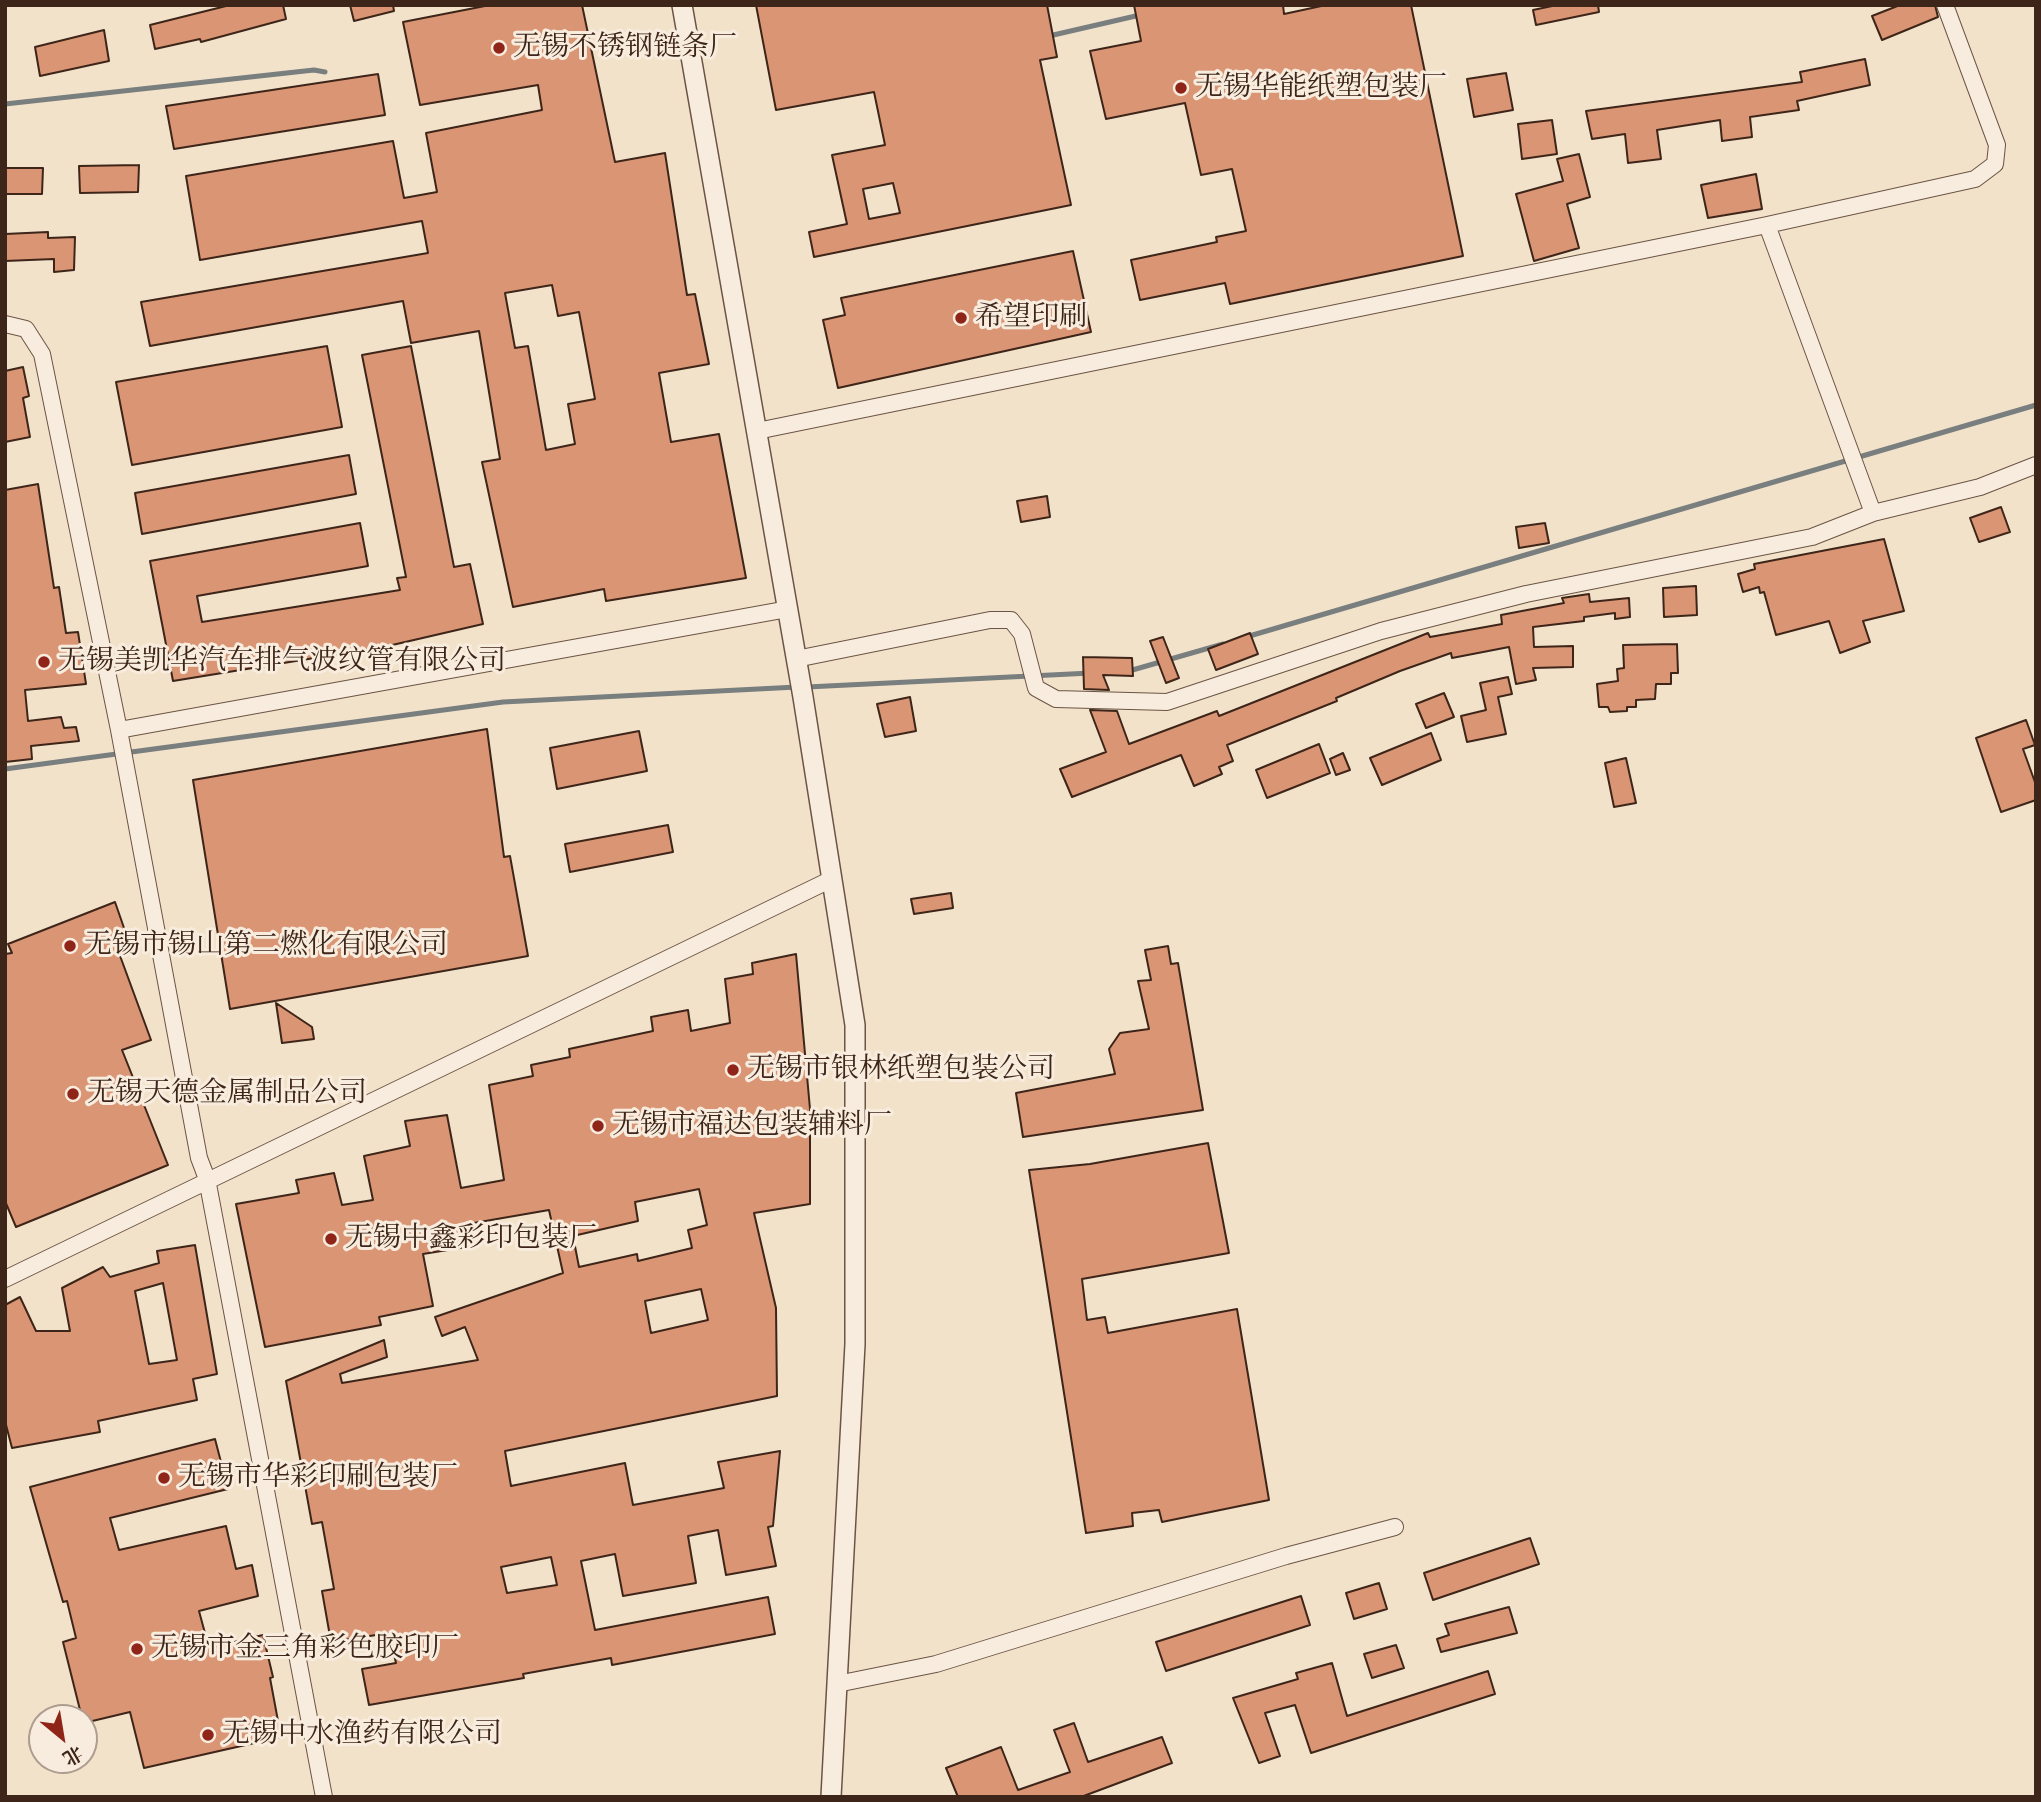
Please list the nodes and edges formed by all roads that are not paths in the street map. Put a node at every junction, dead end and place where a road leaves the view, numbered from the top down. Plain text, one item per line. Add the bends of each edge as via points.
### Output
1 (682, 5) edge
2 (1945, 5) edge
3 (1767, 225) junction
4 (5, 324) edge
5 (757, 431) junction
6 (2036, 465) edge
7 (1872, 513) junction
8 (788, 609) junction
9 (798, 667) junction
10 (120, 735) junction
11 (832, 879) junction
12 (207, 1179) junction
13 (5, 1279) edge
14 (1395, 1527) dead end
15 (837, 1684) junction
16 (324, 1797) edge
17 (831, 1797) edge

1 - 5 street
2 - 3 street via 1997,145 1995,164 1975,179
3 - 5 street
3 - 7 street
4 - 10 street via 26,329 42,354
5 - 8 street
6 - 7 street via 1980,487
7 - 9 street via 1812,537 1526,594 1381,631 1167,702 1056,699 1036,688 1022,634 1011,620 990,620
8 - 9 street
8 - 10 street
9 - 11 street
10 - 12 street via 199,1157
11 - 12 street
11 - 15 street via 855,1025 855,1344
12 - 13 street
12 - 16 street
14 - 15 street via 936,1664
15 - 17 street

